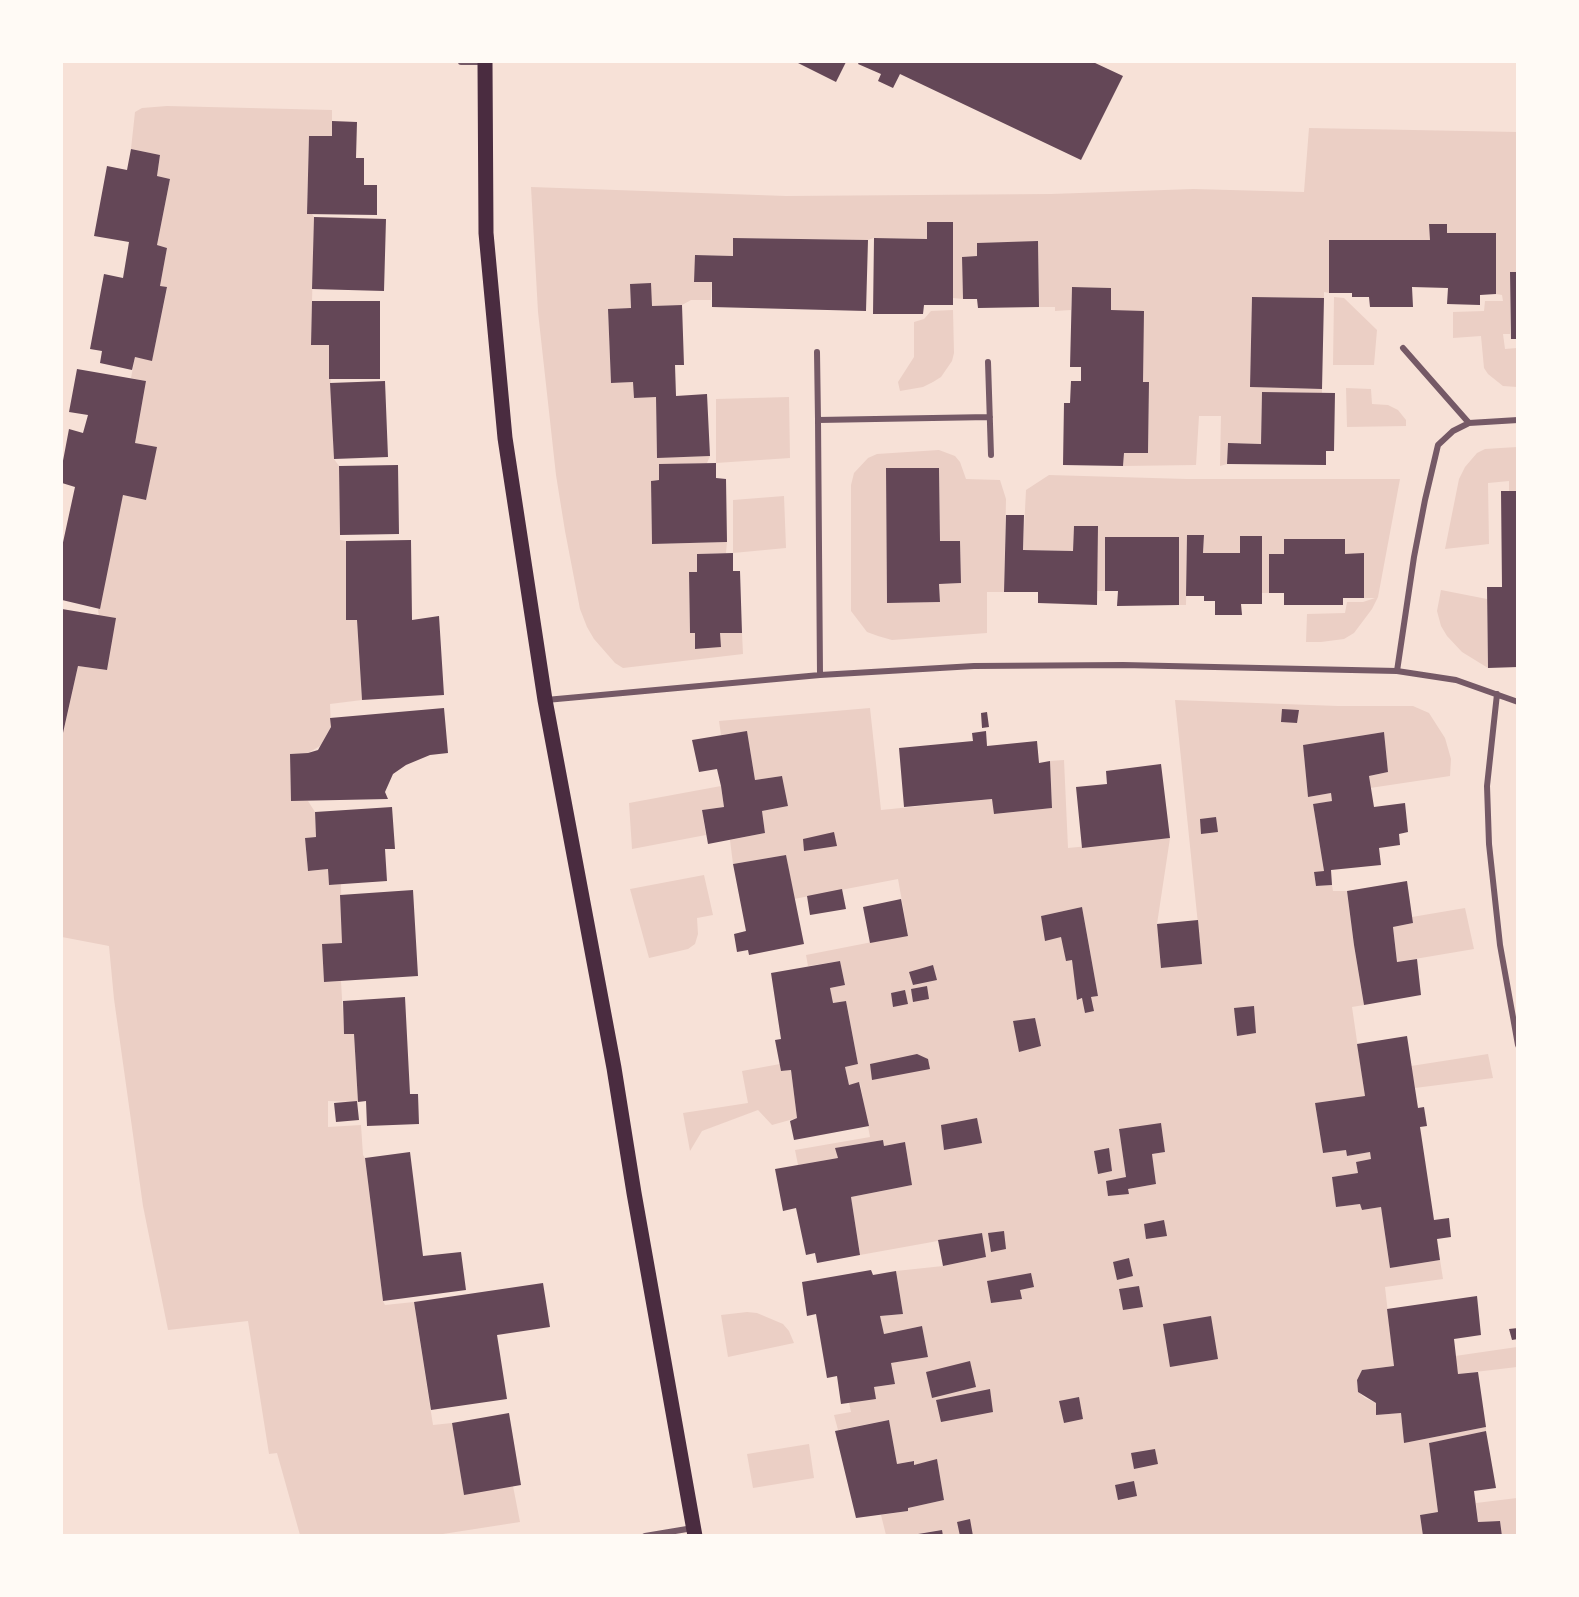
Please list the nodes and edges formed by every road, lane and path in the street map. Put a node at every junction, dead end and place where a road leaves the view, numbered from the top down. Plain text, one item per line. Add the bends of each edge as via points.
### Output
1 (461, 62) edge
2 (485, 62) edge
3 (1403, 348) dead end
4 (818, 352) dead end
5 (988, 362) dead end
6 (990, 417) junction
7 (818, 420) junction
8 (1518, 420) edge
9 (1469, 423) junction
10 (991, 455) dead end
11 (1397, 671) junction
12 (820, 675) junction
13 (1497, 694) junction
14 (545, 700) junction
15 (1518, 702) edge
16 (1518, 1045) edge
17 (694, 1532) edge
18 (645, 1536) edge

1 - 2 street
2 - 14 main road via 486,233 505,438
3 - 9 street
4 - 7 street
5 - 6 street
6 - 7 street
6 - 10 street
7 - 12 street
8 - 9 street
9 - 11 street via 1438,445 1414,557
11 - 12 street via 974,666
11 - 13 street via 1456,680
12 - 14 street
13 - 15 street
13 - 16 street via 1487,786 1489,844 1500,945
14 - 17 main road via 614,1068
17 - 18 street

